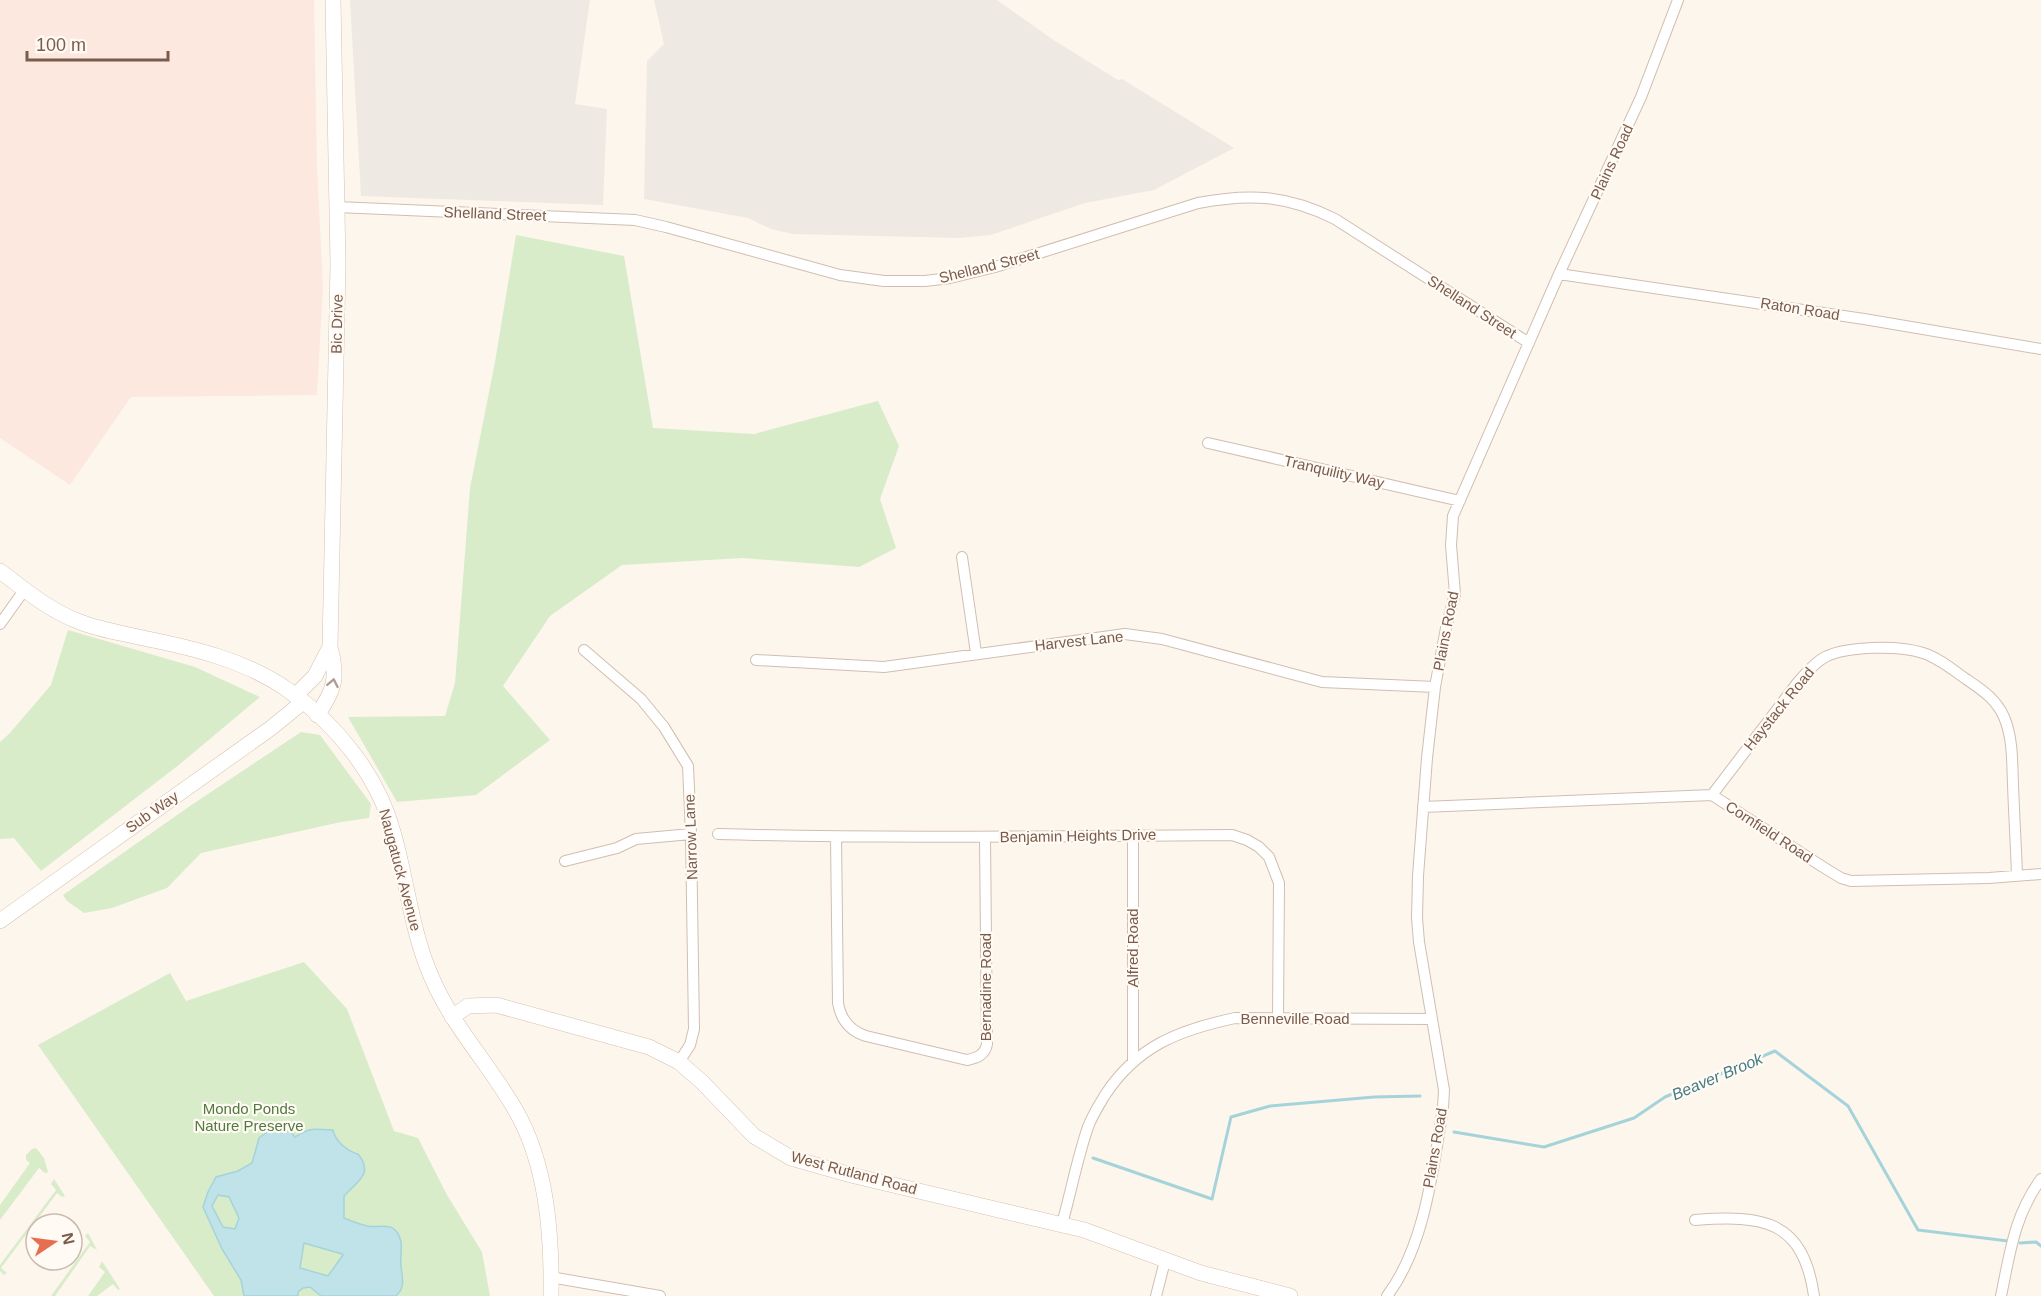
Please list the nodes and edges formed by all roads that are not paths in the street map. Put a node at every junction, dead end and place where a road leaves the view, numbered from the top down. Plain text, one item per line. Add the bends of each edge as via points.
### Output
1 (333, 0) edge
2 (1678, 0) edge
3 (337, 207) junction
4 (1559, 274) junction
5 (1529, 343) junction
6 (2041, 349) edge
7 (1208, 443) dead end
8 (1460, 501) junction
9 (962, 558) dead end
10 (0, 571) edge
11 (25, 590) junction
12 (0, 624) edge
13 (330, 647) junction
14 (584, 650) dead end
15 (976, 653) junction
16 (756, 660) dead end
17 (1435, 687) junction
18 (299, 699) junction
19 (317, 715) junction
20 (1712, 795) junction
21 (1423, 807) junction
22 (692, 834) junction
23 (718, 834) dead end
24 (1133, 836) junction
25 (837, 837) junction
26 (985, 838) junction
27 (565, 861) dead end
28 (2041, 874) edge
29 (2017, 875) junction
30 (0, 921) edge
31 (452, 1017) junction
32 (1278, 1017) junction
33 (1431, 1019) junction
34 (1133, 1061) junction
35 (679, 1062) junction
36 (2041, 1179) edge
37 (1695, 1220) dead end
38 (1062, 1224) junction
39 (1165, 1261) junction
40 (550, 1277) junction
41 (551, 1296) edge
42 (660, 1296) edge
43 (1156, 1296) edge
44 (1290, 1296) edge
45 (1387, 1296) edge
46 (1814, 1296) edge
47 (2001, 1296) edge

1 - 3 main road, Bic Drive
2 - 4 street, Plains Road via 1641,97
3 - 5 street, Shelland Street via 635,220 840,275 904,282 950,278 995,267 1198,203 1268,197 1293,202 1335,219
3 - 13 main road, Bic Drive
4 - 5 street, Plains Road
4 - 6 street, Raton Road
5 - 8 street, Plains Road
7 - 8 street, Tranquility Way
8 - 17 street, Plains Road via 1450,530 1455,594
9 - 15 street
10 - 11 main road, Naugatuck Avenue
11 - 12 street
11 - 18 main road, Naugatuck Avenue via 77,621 213,654 255,672
13 - 18 main road, Bic Drive
19 -> 13 main road, Bic Drive via 333,688 335,664
14 - 22 street, Narrow Lane via 641,699 688,766
15 - 16 street, Harvest Lane via 884,667
15 - 17 street, Harvest Lane via 1125,634 1162,639 1322,682
17 - 21 street, Plains Road
18 - 19 main road, Naugatuck Avenue
18 - 30 main road, Sub Way via 271,728
19 - 31 main road, Naugatuck Avenue via 361,765 384,806 423,955
20 - 21 street, Cornfield Road
20 - 29 street, Cornfield Road via 1841,878 1870,881
20 - 29 street, Haystack Road via 1798,682 1825,657 1858,649 1923,653 1989,696 2004,719 2011,747
21 - 33 street, Plains Road via 1417,918
22 - 27 street via 636,839
22 - 35 street, Narrow Lane via 694,1029
23 - 25 street, Benjamin Heights Drive
24 - 26 street, Benjamin Heights Drive
24 - 32 street, Benjamin Heights Drive via 1232,835 1259,847 1269,857 1280,897
24 - 34 street, Alfred Road
25 - 26 street, Benjamin Heights Drive
25 - 26 street, Bernadine Road via 838,1003 845,1022 866,1036 967,1060 980,1056 987,1044
28 - 29 street, Cornfield Road
31 - 35 main road, West Rutland Road via 472,1005 504,1006 649,1047
31 - 40 main road, Naugatuck Avenue via 531,1139 544,1204
32 - 33 street, Benneville Road
32 - 34 street, Benneville Road via 1235,1018 1206,1024 1158,1043
33 - 45 street, Plains Road via 1444,1090 1443,1108 1417,1238
34 - 38 street, Benneville Road via 1114,1081 1088,1125
35 - 38 main road, West Rutland Road via 754,1136 791,1158
36 - 47 street via 2024,1205 2015,1230
37 - 46 street via 1743,1218 1777,1227 1798,1247
38 - 39 main road, West Rutland Road
39 - 43 street
39 - 44 main road, West Rutland Road
40 - 41 main road, Naugatuck Avenue
40 - 42 street

